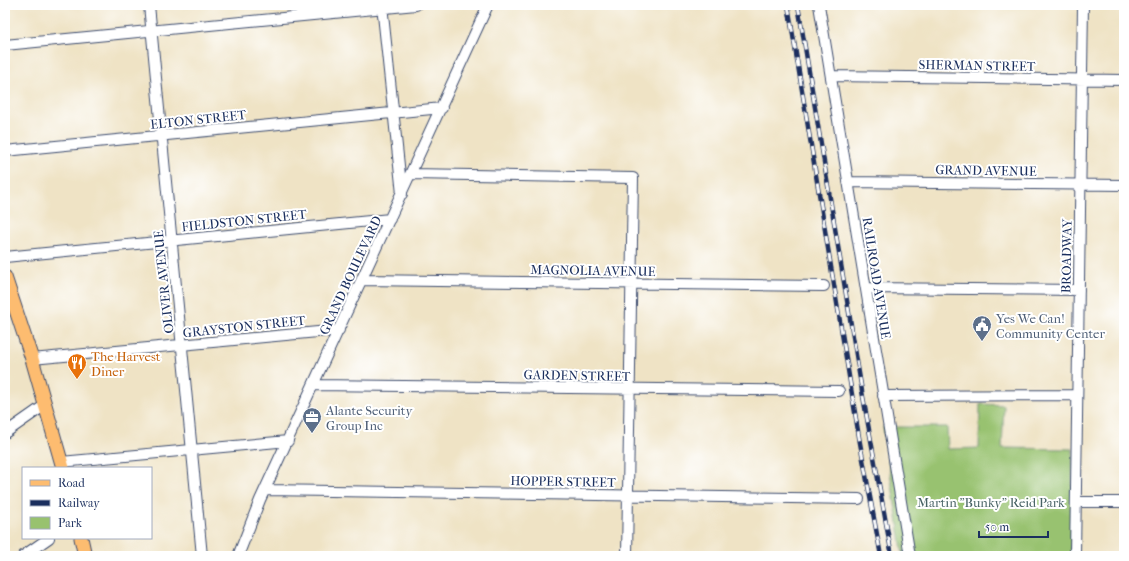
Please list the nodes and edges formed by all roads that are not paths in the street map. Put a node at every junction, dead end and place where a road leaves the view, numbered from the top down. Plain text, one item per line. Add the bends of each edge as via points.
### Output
1 (149, 5) edge
2 (416, 5) edge
3 (488, 5) edge
4 (819, 5) edge
5 (1083, 5) edge
6 (382, 6) edge
7 (152, 30) junction
8 (5, 45) edge
9 (830, 76) junction
10 (1081, 79) junction
11 (1124, 80) edge
12 (442, 108) junction
13 (393, 113) junction
14 (162, 135) junction
15 (5, 151) edge
16 (411, 174) junction
17 (848, 182) junction
18 (1080, 185) junction
19 (1124, 185) edge
20 (402, 195) junction
21 (390, 219) junction
22 (172, 240) junction
23 (5, 256) edge
24 (5, 277) edge
25 (363, 280) junction
26 (631, 283) junction
27 (824, 286) dead end
28 (866, 288) junction
29 (1079, 290) junction
30 (8, 298) edge
31 (339, 330) junction
32 (182, 345) junction
33 (32, 359) junction
34 (314, 385) junction
35 (629, 389) junction
36 (839, 391) dead end
37 (1077, 395) junction
38 (883, 396) junction
39 (45, 405) junction
40 (5, 433) edge
41 (288, 441) junction
42 (192, 450) junction
43 (62, 465) edge
44 (265, 490) junction
45 (628, 495) junction
46 (859, 499) dead end
47 (1076, 502) junction
48 (1124, 502) edge
49 (48, 539) edge
50 (81, 539) edge
51 (23, 556) edge
52 (85, 556) edge
53 (202, 556) edge
54 (238, 556) edge
55 (627, 556) edge
56 (910, 556) edge
57 (1075, 556) edge

1 - 7 street, OLIVER AVENUE
2 - 6 street
3 - 12 street, GRAND BOULEVARD
4 - 9 street, RAILROAD AVENUE
5 - 10 street, BROADWAY
6 - 7 street
6 - 13 street
7 - 8 street
7 - 14 street, OLIVER AVENUE
9 - 10 street, SHERMAN STREET
9 - 17 street, RAILROAD AVENUE
10 - 11 street, SHERMAN STREET
10 - 18 street, BROADWAY
12 - 13 street, ELTON STREET
12 - 16 street, GRAND BOULEVARD
13 - 14 street, ELTON STREET
13 - 20 street
14 - 15 street, ELTON STREET
14 - 22 street, OLIVER AVENUE
16 - 20 street, GRAND BOULEVARD
16 - 26 street via 633,178
17 - 18 street, GRAND AVENUE
17 - 28 street, RAILROAD AVENUE
18 - 19 street, GRAND AVENUE
18 - 29 street, BROADWAY
20 - 21 street, GRAND BOULEVARD
21 - 22 street, FIELDSTON STREET
21 - 25 street, GRAND BOULEVARD
22 - 23 street, FIELDSTON STREET
22 - 32 street, OLIVER AVENUE
24 - 30 main road
25 - 26 street, MAGNOLIA AVENUE
25 - 31 street, GRAND BOULEVARD
26 - 27 street, MAGNOLIA AVENUE
26 - 35 street
28 - 29 street
28 - 38 street, RAILROAD AVENUE
29 - 37 street, BROADWAY
30 - 33 main road
31 - 32 street, GRAYSTON STREET
31 - 34 street, GRAND BOULEVARD
32 - 33 street, GRAYSTON STREET
32 - 42 street, OLIVER AVENUE
33 - 39 main road
34 - 35 street, GARDEN STREET
34 - 41 street, GRAND BOULEVARD
35 - 36 street, GARDEN STREET
35 - 45 street
37 - 38 street
37 - 47 street, BROADWAY
38 - 56 street, RAILROAD AVENUE
39 - 40 street
39 - 43 main road
41 - 42 street
41 - 44 street, GRAND BOULEVARD
42 - 43 street
42 - 53 street, OLIVER AVENUE
44 - 45 street, HOPPER STREET
44 - 54 street, GRAND BOULEVARD
45 - 46 street, HOPPER STREET
45 - 55 street
47 - 48 street
47 - 57 street, BROADWAY
49 - 51 street
50 - 52 main road

